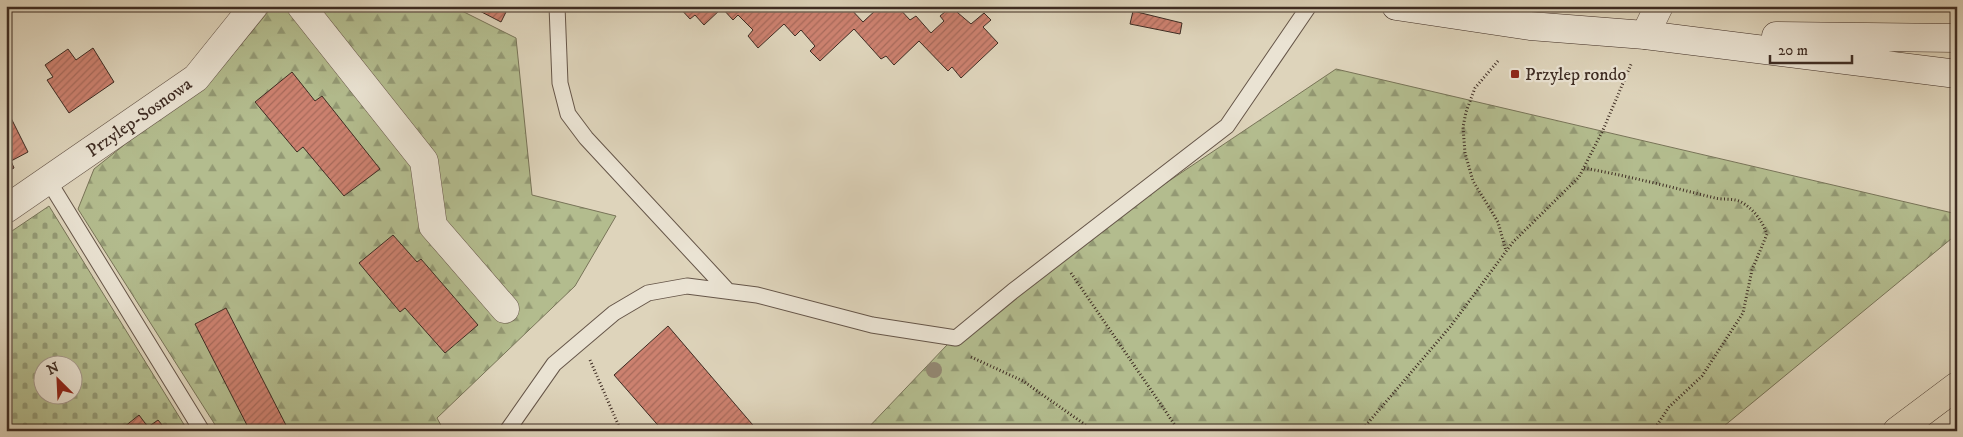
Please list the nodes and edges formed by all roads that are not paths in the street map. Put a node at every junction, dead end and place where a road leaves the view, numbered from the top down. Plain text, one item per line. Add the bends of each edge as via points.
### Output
1 (254, 6) edge
2 (301, 6) edge
3 (557, 6) edge
4 (1309, 6) edge
5 (1396, 6) edge
6 (1659, 6) edge
7 (1645, 35) junction
8 (1957, 38) edge
9 (1957, 74) edge
10 (48, 180) junction
11 (6, 209) edge
12 (728, 291) junction
13 (505, 309) dead end
14 (1957, 386) edge
15 (202, 431) edge
16 (507, 431) edge
17 (1897, 431) edge

1 - 10 main road, Przylep-Sosnowa via 196,78
2 - 13 main road via 424,161 433,226
3 - 12 lane via 560,83 568,114 586,138
4 - 12 lane via 1228,126 956,338 872,325 757,295
5 - 7 main road via 1530,26
6 - 7 main road
7 - 8 main road
7 - 9 main road
10 - 11 main road, Przylep-Sosnowa
10 - 15 lane
12 - 16 lane via 688,286 648,293 614,313 554,364
14 - 17 main road

